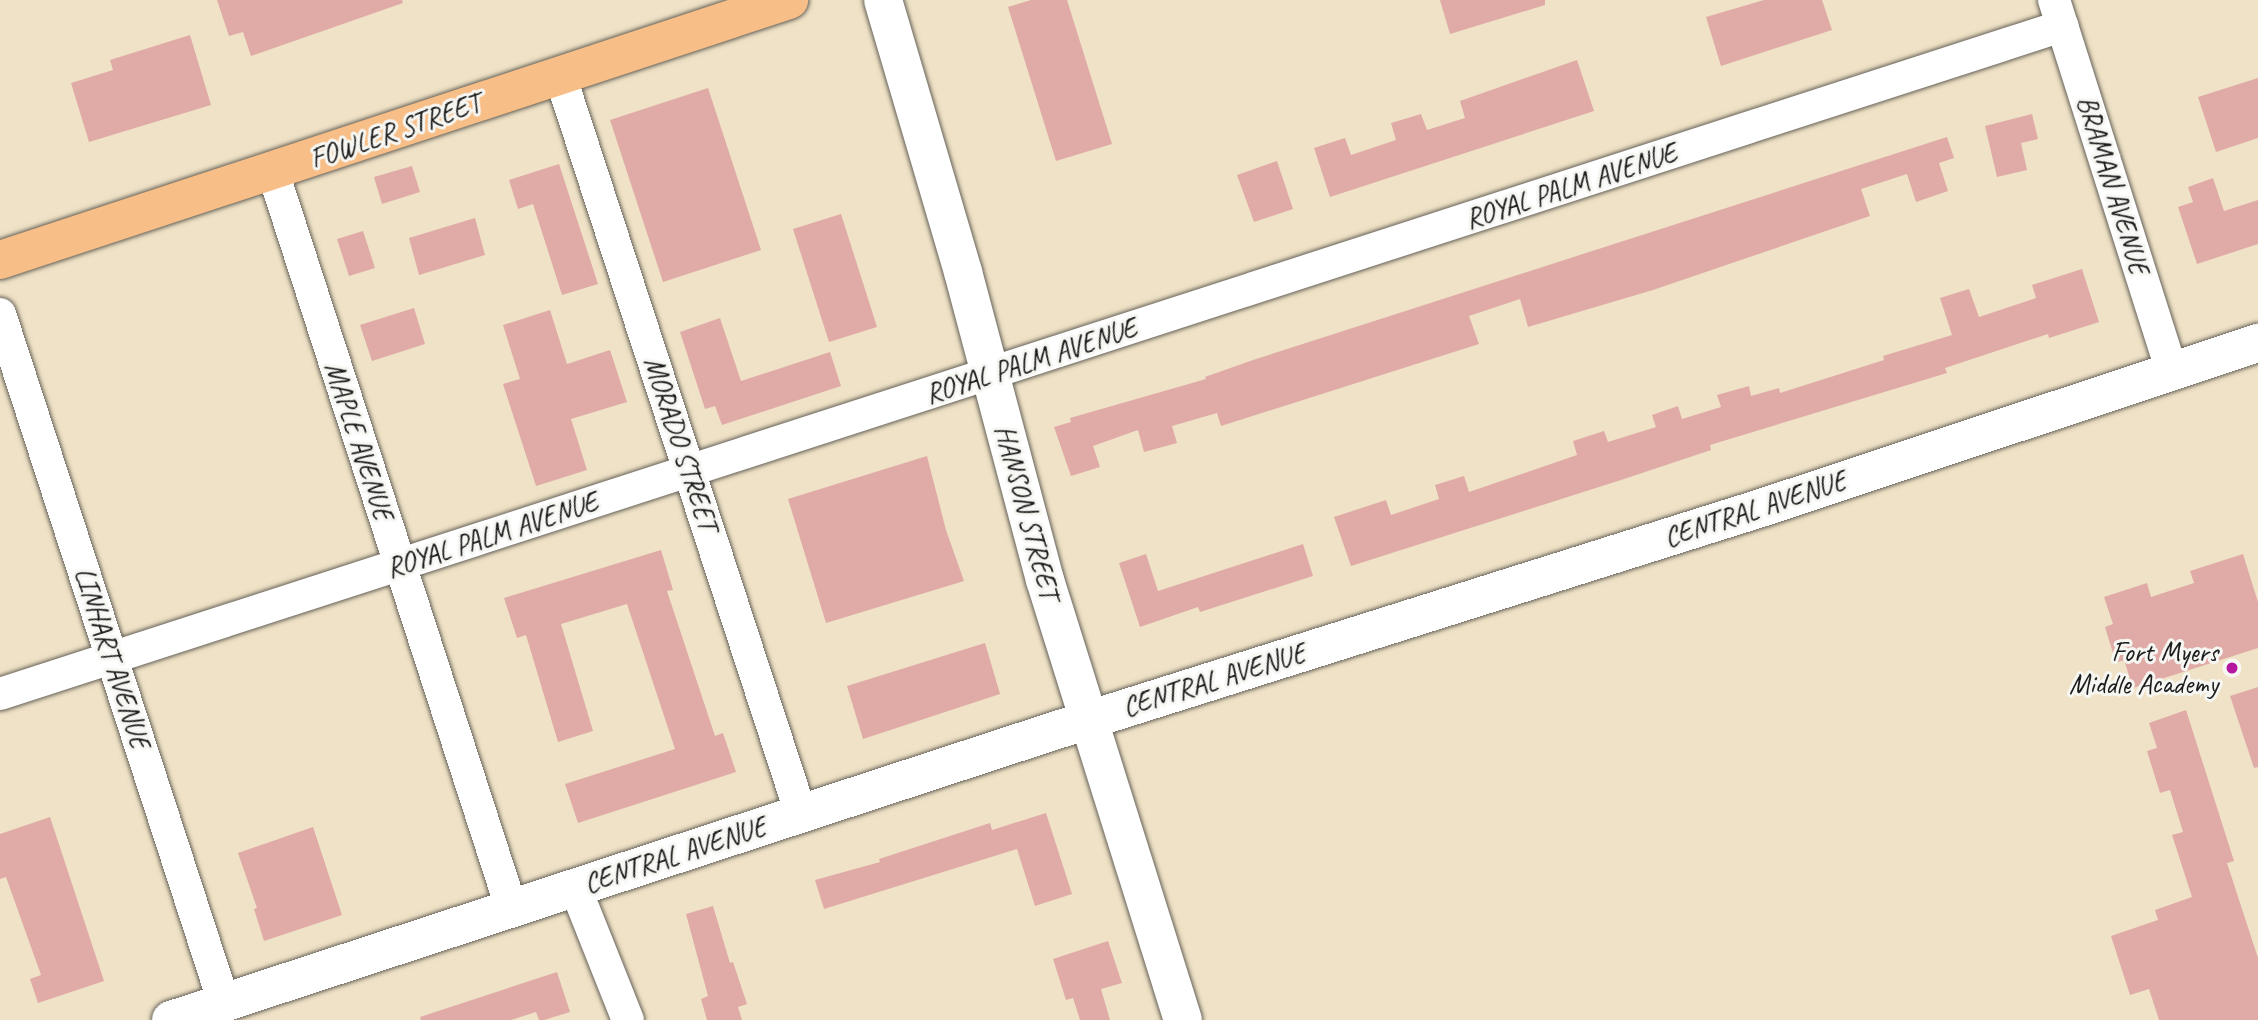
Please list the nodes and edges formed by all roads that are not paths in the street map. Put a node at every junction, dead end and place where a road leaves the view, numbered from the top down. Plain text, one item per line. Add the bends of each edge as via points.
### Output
1 (789, 0) edge
2 (883, 0) edge
3 (2058, 13) edge
4 (560, 75) junction
5 (273, 172) junction
6 (0, 260) edge
7 (0, 314) edge
8 (2258, 343) edge
9 (2172, 371) junction
10 (990, 374) junction
11 (689, 471) junction
12 (400, 565) junction
13 (112, 658) junction
14 (0, 694) edge
15 (1088, 720) junction
16 (801, 814) junction
17 (575, 887) junction
18 (512, 909) junction
19 (224, 1003) junction
20 (171, 1020) edge
21 (628, 1020) edge
22 (1183, 1020) edge

1 - 4 main road, FOWLER STREET
2 - 10 street, HANSON STREET
3 - 9 street, BRAMAN AVENUE
3 - 10 street, ROYAL PALM AVENUE
4 - 5 main road, FOWLER STREET
4 - 11 street, MORADO STREET
5 - 6 main road, FOWLER STREET
5 - 12 street, MAPLE AVENUE
7 - 13 street, LINHART AVENUE
8 - 9 street, CENTRAL AVENUE
9 - 15 street, CENTRAL AVENUE via 1764,507
10 - 11 street, ROYAL PALM AVENUE
10 - 15 street, HANSON STREET
11 - 12 street, ROYAL PALM AVENUE
11 - 16 street, MORADO STREET
12 - 13 street, ROYAL PALM AVENUE
12 - 18 street, MAPLE AVENUE
13 - 14 street, ROYAL PALM AVENUE
13 - 19 street, LINHART AVENUE
15 - 16 street, CENTRAL AVENUE
15 - 22 street, HANSON STREET
16 - 17 street, CENTRAL AVENUE
17 - 18 street, CENTRAL AVENUE
17 - 21 street
18 - 19 street, CENTRAL AVENUE
19 - 20 street, CENTRAL AVENUE

